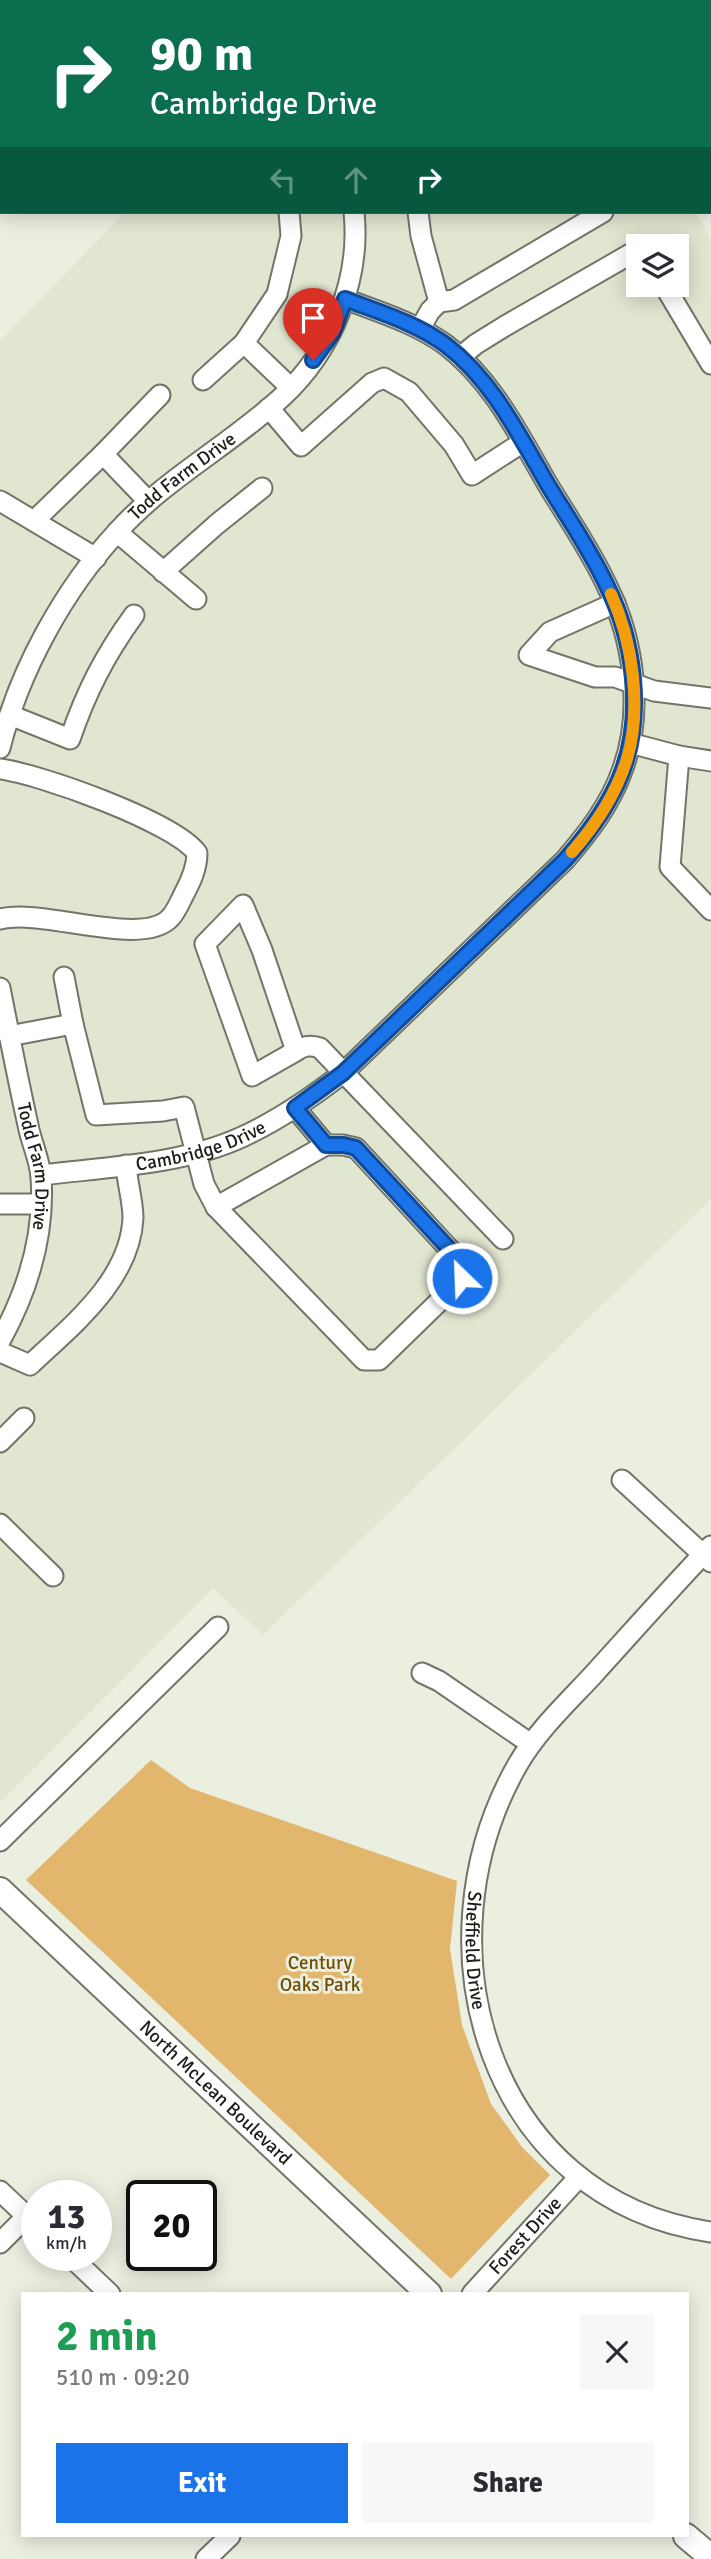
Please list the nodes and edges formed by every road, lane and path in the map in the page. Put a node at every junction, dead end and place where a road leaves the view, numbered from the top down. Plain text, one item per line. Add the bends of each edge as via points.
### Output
1 (289, 214) edge
2 (354, 214) edge
3 (418, 214) edge
4 (600, 214) edge
5 (626, 256) edge
6 (671, 297) edge
7 (345, 299) junction
8 (439, 302) junction
9 (420, 329) junction
10 (244, 343) junction
11 (460, 357) junction
12 (711, 364) edge
13 (203, 380) dead end
14 (291, 388) junction
15 (160, 395) dead end
16 (269, 408) junction
17 (523, 442) junction
18 (103, 454) junction
19 (262, 488) dead end
20 (0, 501) edge
21 (148, 501) junction
22 (34, 522) junction
23 (117, 532) junction
24 (96, 558) junction
25 (163, 572) junction
26 (196, 599) dead end
27 (615, 603) junction
28 (134, 615) dead end
29 (632, 683) junction
30 (711, 698) edge
31 (10, 715) junction
32 (630, 743) junction
33 (0, 748) edge
34 (679, 756) junction
35 (711, 761) edge
36 (0, 769) edge
37 (711, 910) edge
38 (0, 919) edge
39 (64, 977) dead end
40 (0, 988) edge
41 (73, 1024) junction
42 (9, 1036) junction
43 (296, 1051) junction
44 (7, 1066) edge
45 (343, 1073) junction
46 (295, 1108) junction
47 (326, 1145) junction
48 (197, 1152) junction
49 (125, 1165) junction
50 (41, 1175) junction
51 (0, 1204) edge
52 (40, 1204) junction
53 (216, 1207) junction
54 (503, 1239) dead end
55 (0, 1341) edge
56 (0, 1352) edge
57 (24, 1418) dead end
58 (0, 1442) edge
59 (622, 1480) dead end
60 (0, 1524) edge
61 (708, 1554) edge
62 (53, 1576) dead end
63 (218, 1628) dead end
64 (422, 1673) dead end
65 (531, 1744) junction
66 (0, 1841) edge
67 (0, 1891) edge
68 (578, 2178) junction
69 (0, 2191) edge
70 (21, 2211) edge
71 (21, 2229) edge
72 (711, 2232) edge
73 (0, 2243) edge
74 (86, 2271) edge
75 (108, 2292) edge
76 (427, 2292) edge
77 (474, 2292) edge
78 (229, 2537) edge
79 (687, 2537) edge
80 (711, 2557) edge
81 (206, 2559) edge

1 - 10 street via 291,236 277,294
2 - 7 street, Todd Farm Drive via 353,266
3 - 8 street
4 - 8 street via 454,300
5 - 11 street
6 - 12 street
7 - 9 street, Cambridge Drive
7 - 14 street, Todd Farm Drive via 333,332
8 - 9 street
9 - 11 street, Cambridge Drive
10 - 13 street
10 - 14 street
11 - 17 street, Cambridge Drive via 500,403
14 - 16 street, Todd Farm Drive
15 - 18 street
16 - 17 street via 301,446 372,383 384,378 409,393 472,475
16 - 21 street, Todd Farm Drive
17 - 27 street, Cambridge Drive
18 - 21 street
18 - 22 street
19 - 25 street
20 - 22 street
21 - 23 street, Todd Farm Drive
22 - 24 street
23 - 24 street, Todd Farm Drive
23 - 25 street
24 - 31 street, Todd Farm Drive via 44,637
25 - 26 street
27 - 29 street, Cambridge Drive via 629,652
27 - 29 street via 550,632 529,655 595,677
28 - 31 street via 108,650 70,739
29 - 30 street via 654,691
29 - 32 street, Cambridge Drive
31 - 33 street, Todd Farm Drive
32 - 34 street
32 - 45 street, Cambridge Drive via 621,775 586,836
34 - 35 street
34 - 37 street via 670,867
36 - 38 street via 62,785 179,836 197,853 197,865 172,917 151,929 37,917
39 - 41 street
40 - 42 street, Todd Farm Drive
41 - 42 street
41 - 48 street via 96,1115 184,1107
42 - 44 street, Todd Farm Drive
43 - 43 street via 252,1076 205,944 243,905
43 - 45 street via 311,1045 320,1048
44 - 50 street, Todd Farm Drive
45 - 46 street, Cambridge Drive
45 - 54 street
46 - 47 street
46 - 48 street, Cambridge Drive via 240,1138
47 - 53 street
47 - 53 street via 356,1148 464,1265 462,1278 379,1360 364,1360
48 - 49 street, Cambridge Drive
48 - 53 street via 204,1184
49 - 50 street, Cambridge Drive
49 - 56 street via 133,1216 130,1238 105,1287 30,1366
50 - 52 street, Todd Farm Drive
51 - 52 street
52 - 55 street, Todd Farm Drive via 28,1280
57 - 58 street
59 - 61 street
60 - 62 street
61 - 65 street, Sheffield Drive
63 - 66 street
64 - 65 street
65 - 68 street, Sheffield Drive via 502,1796 479,1864 470,1928 475,1995 502,2083 543,2143
67 - 76 main road, North McLean Boulevard
68 - 72 street, Sheffield Drive via 647,2216
68 - 77 street, Forest Drive
69 - 70 street
71 - 73 street
74 - 75 street
78 - 81 street
79 - 80 main road

